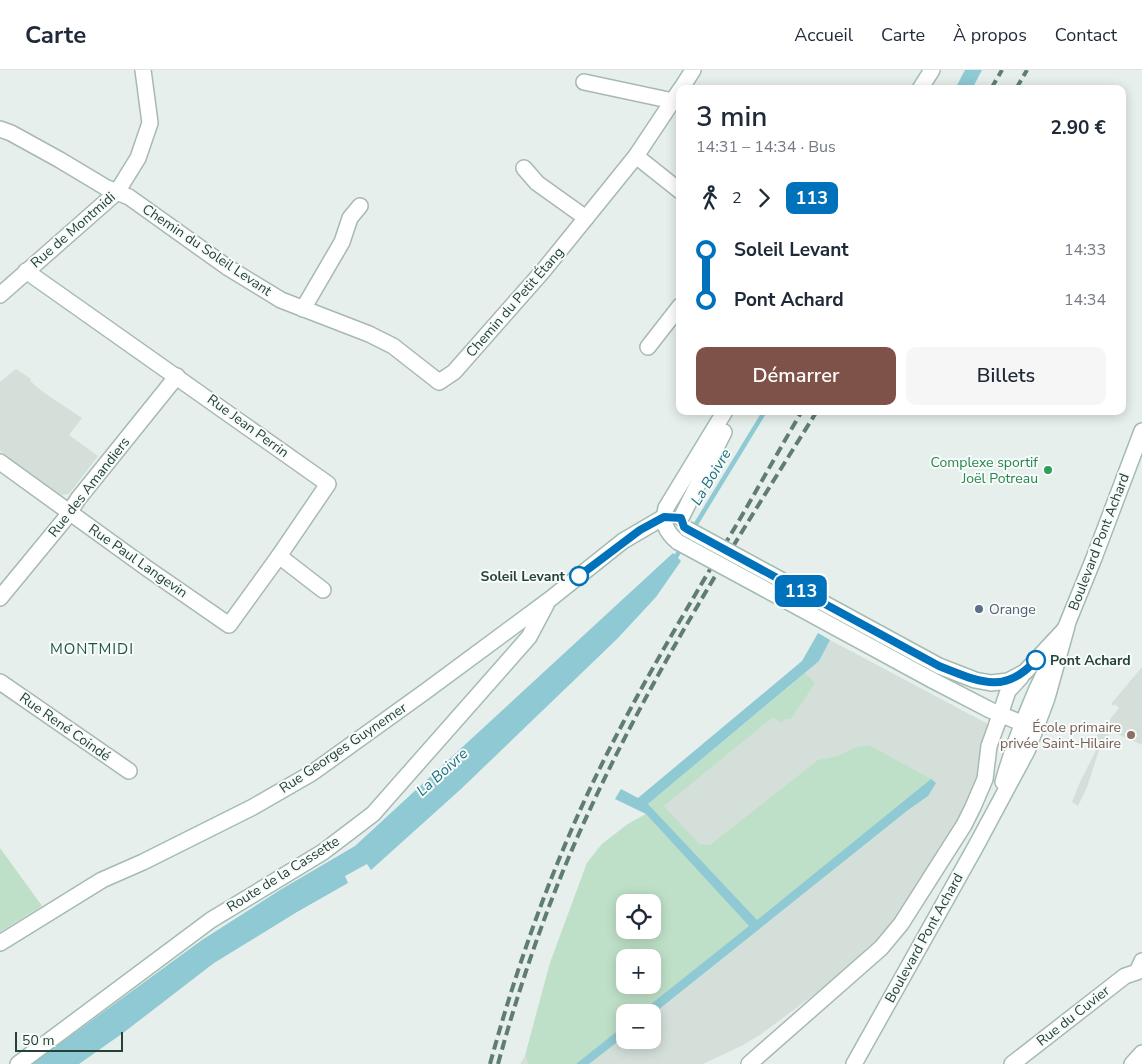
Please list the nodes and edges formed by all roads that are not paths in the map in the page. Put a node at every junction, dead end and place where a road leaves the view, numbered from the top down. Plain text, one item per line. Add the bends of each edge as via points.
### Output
1 (143, 70) edge
2 (693, 70) edge
3 (932, 70) edge
4 (584, 82) dead end
5 (683, 85) edge
6 (923, 85) edge
7 (676, 93) edge
8 (676, 96) edge
9 (0, 129) edge
10 (636, 156) junction
11 (524, 168) dead end
12 (676, 188) edge
13 (117, 192) junction
14 (360, 206) dead end
15 (586, 218) junction
16 (26, 271) junction
17 (0, 295) edge
18 (303, 309) junction
19 (676, 311) edge
20 (648, 347) dead end
21 (177, 376) junction
22 (439, 382) joint
23 (723, 415) edge
24 (732, 415) edge
25 (1142, 431) edge
26 (0, 462) edge
27 (69, 512) junction
28 (664, 517) junction
29 (684, 523) junction
30 (279, 556) junction
31 (323, 590) dead end
32 (0, 598) edge
33 (549, 600) junction
34 (229, 625) joint
35 (1067, 626) junction
36 (939, 666) junction
37 (1025, 672) junction
38 (0, 682) edge
39 (997, 714) junction
40 (1031, 722) junction
41 (1012, 750) junction
42 (129, 772) dead end
43 (994, 813) junction
44 (0, 943) edge
45 (1140, 970) edge
46 (1142, 1053) edge
47 (18, 1064) edge
48 (749, 1064) edge
49 (854, 1064) edge
50 (1012, 1064) edge
51 (1132, 1064) edge

1 - 13 street, Rue de Montmidi via 150,123 138,158
2 - 5 street, Chemin du Petit Étang
3 - 6 street
4 - 7 street
8 - 10 street, Chemin du Petit Étang
9 - 13 street, Chemin du Soleil Levant
10 - 12 street
10 - 15 street, Chemin du Petit Étang
11 - 15 street via 536,183
13 - 16 street, Rue de Montmidi
13 - 18 street, Chemin du Soleil Levant via 129,197 251,283
14 - 18 street via 350,218 342,242
15 - 22 street, Chemin du Petit Étang via 454,372
16 - 17 street, Rue de Montmidi
16 - 21 street, Rue Jean Perrin
18 - 22 street, Chemin du Soleil Levant via 393,346
19 - 20 street
21 - 27 street, Rue des Amandiers
21 - 30 street, Rue Jean Perrin via 328,484
23 - 28 street via 666,508
24 - 29 street
25 - 35 street, Boulevard Pont Achard
26 - 27 street, Rue Paul Langevin
27 - 32 street, Rue des Amandiers
27 - 34 street, Rue Paul Langevin
28 - 29 street
28 - 33 street, Rue Georges Guynemer via 623,541
28 - 39 street, bridge via 666,530 678,542
29 - 36 street, bridge
30 - 31 street
30 - 34 street, Rue Jean Perrin
33 - 44 street, Rue Georges Guynemer via 312,773 253,807 102,880
33 - 47 street, Route de la Cassette via 529,637 373,814 323,852 211,920
35 - 37 street
35 - 40 street, Boulevard Pont Achard via 1036,690
36 - 37 street via 991,683 1008,681
36 - 39 street
37 - 39 street via 1012,685
38 - 42 street, Rue René Coindé
39 - 40 street
39 - 41 street
39 - 48 street via 987,749 985,779 974,807 901,924 881,948
40 - 41 street, Boulevard Pont Achard
40 - 43 street, Boulevard Pont Achard via 1026,752
41 - 43 street, Boulevard Pont Achard
43 - 49 street, Boulevard Pont Achard
45 - 50 street, Rue du Cuvier via 1125,976
46 - 51 street

